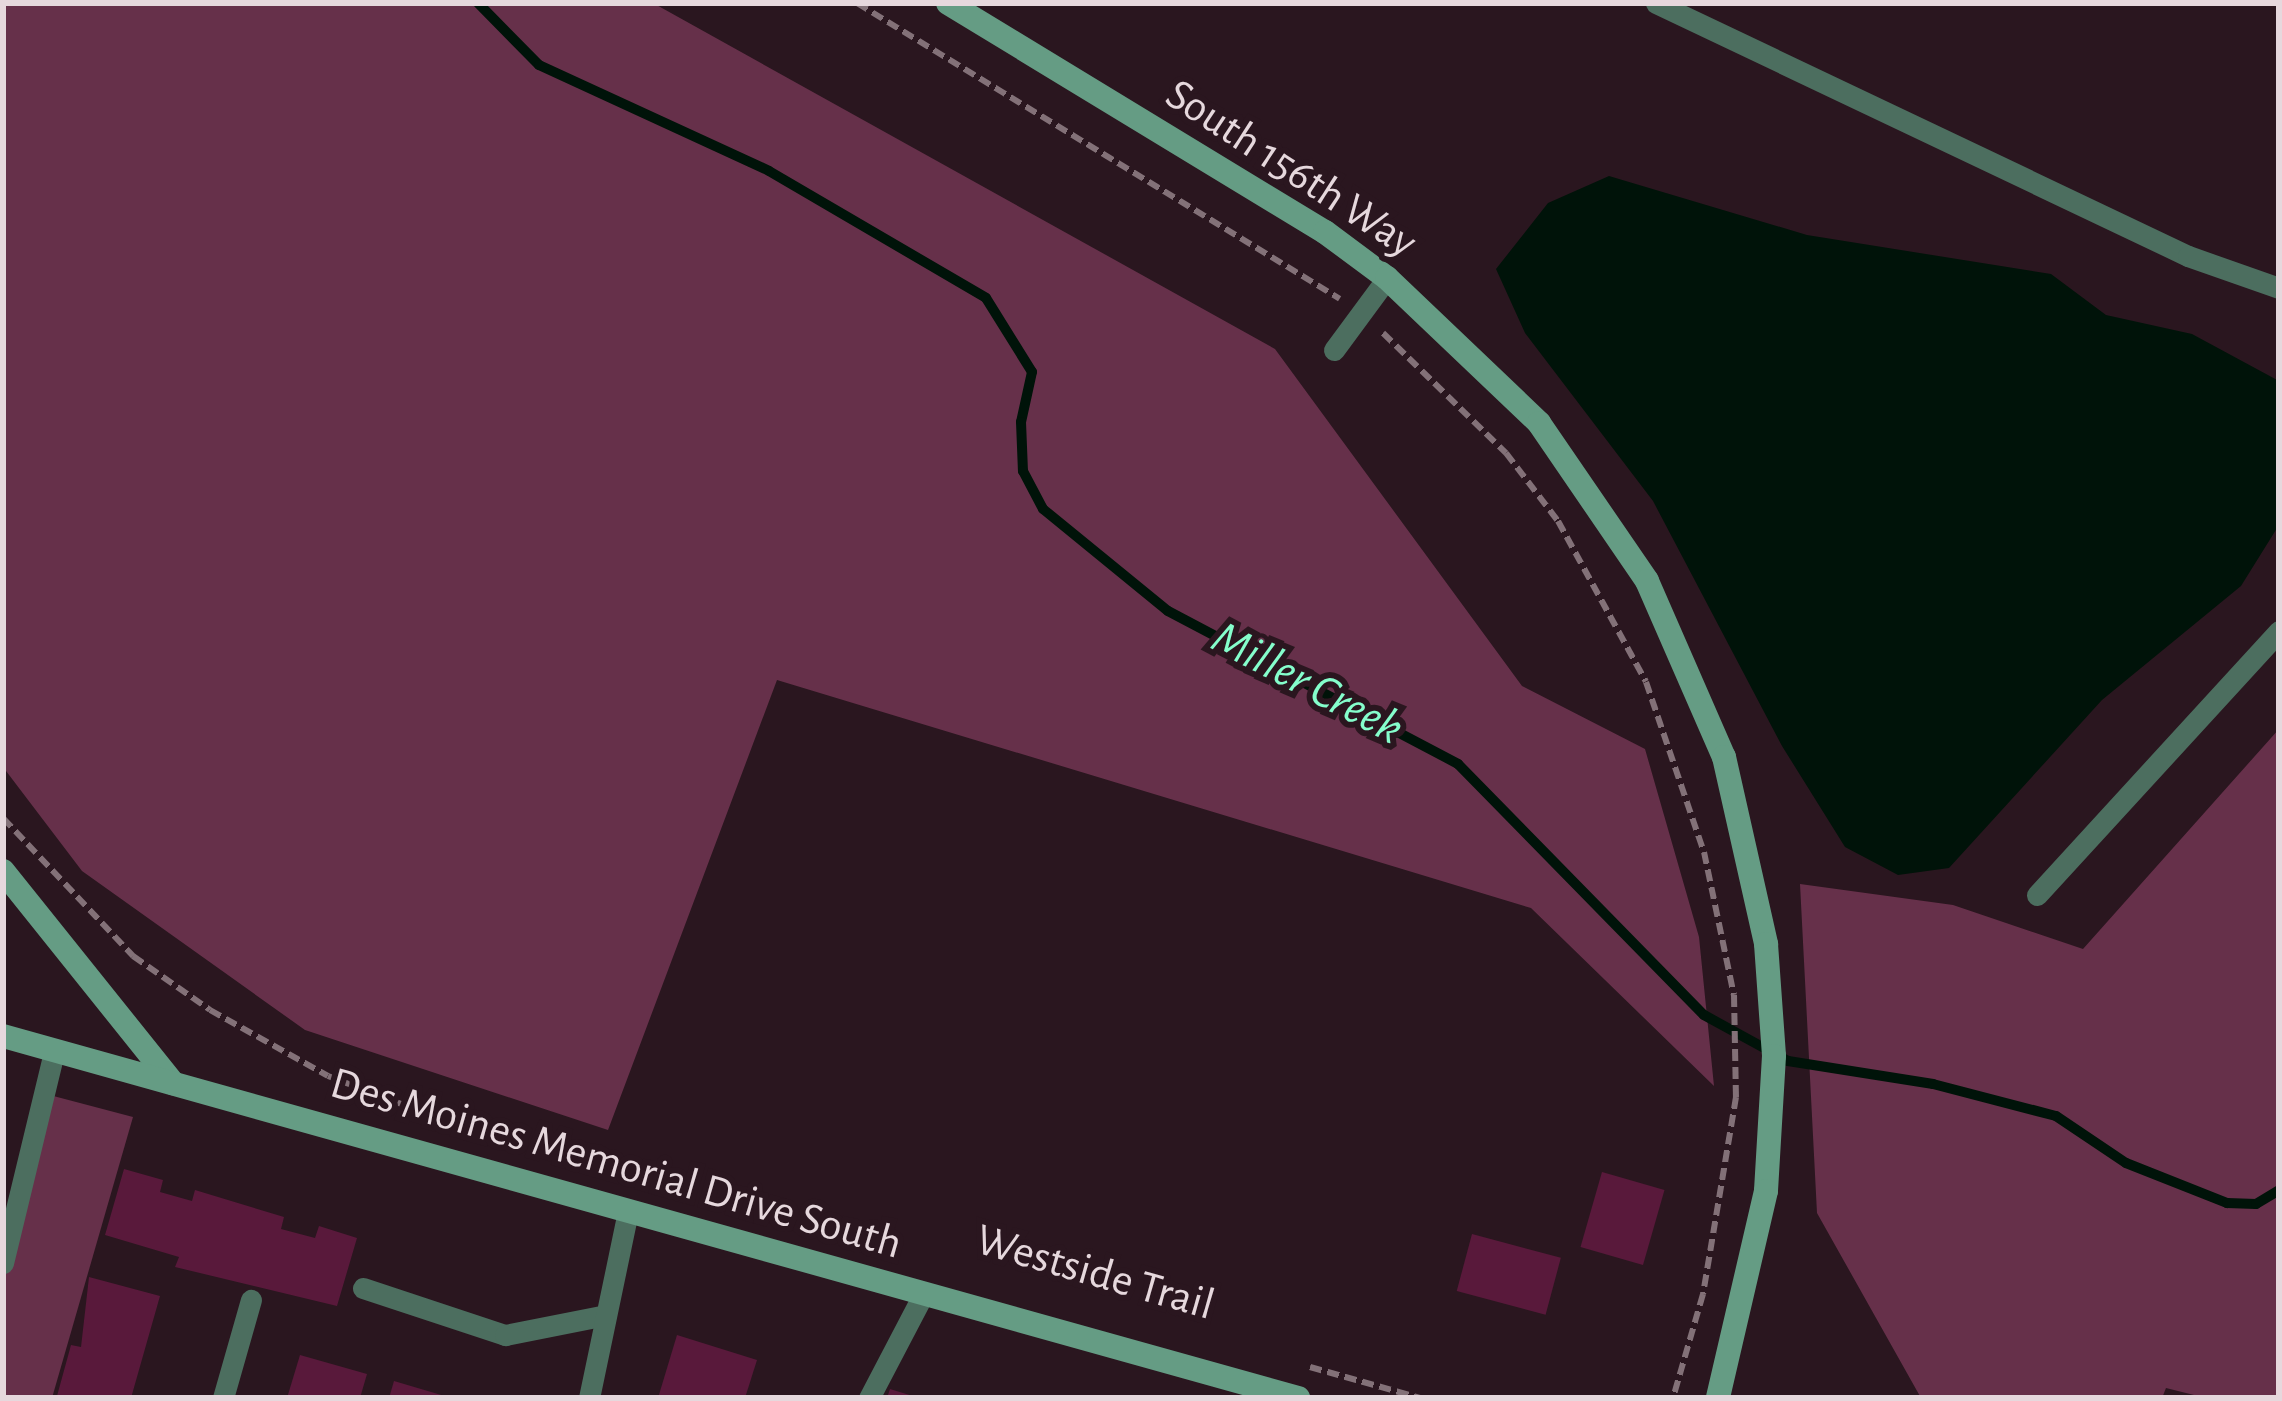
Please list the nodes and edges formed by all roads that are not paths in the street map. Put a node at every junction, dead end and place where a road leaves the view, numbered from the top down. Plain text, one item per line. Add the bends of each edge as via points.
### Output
1 (948, 3) edge
2 (1656, 3) edge
3 (1387, 278) junction
4 (2279, 288) edge
5 (1334, 350) dead end
6 (2279, 631) edge
7 (3, 872) edge
8 (2037, 896) dead end
9 (3, 1036) edge
10 (54, 1052) junction
11 (173, 1083) junction
12 (628, 1212) junction
13 (3, 1262) edge
14 (363, 1288) dead end
15 (924, 1293) junction
16 (251, 1300) dead end
17 (606, 1315) junction
18 (223, 1398) edge
19 (589, 1398) edge
20 (869, 1398) edge
21 (1298, 1398) edge
22 (1718, 1398) edge

1 - 3 street, South 156th Way via 1325,232
2 - 4 lane via 2188,256
3 - 5 lane
3 - 22 street, South 156th Way via 1539,423 1647,581 1724,757 1749,849 1772,1012 1772,1100 1758,1246
6 - 8 lane
7 - 11 street
9 - 10 street, Des Moines Memorial Drive South
10 - 11 street, Des Moines Memorial Drive South
10 - 13 lane
11 - 12 street, Des Moines Memorial Drive South
12 - 15 street, Des Moines Memorial Drive South
12 - 17 lane
14 - 17 lane via 505,1334
15 - 20 lane
15 - 21 street, Des Moines Memorial Drive South
16 - 18 lane
17 - 19 lane

